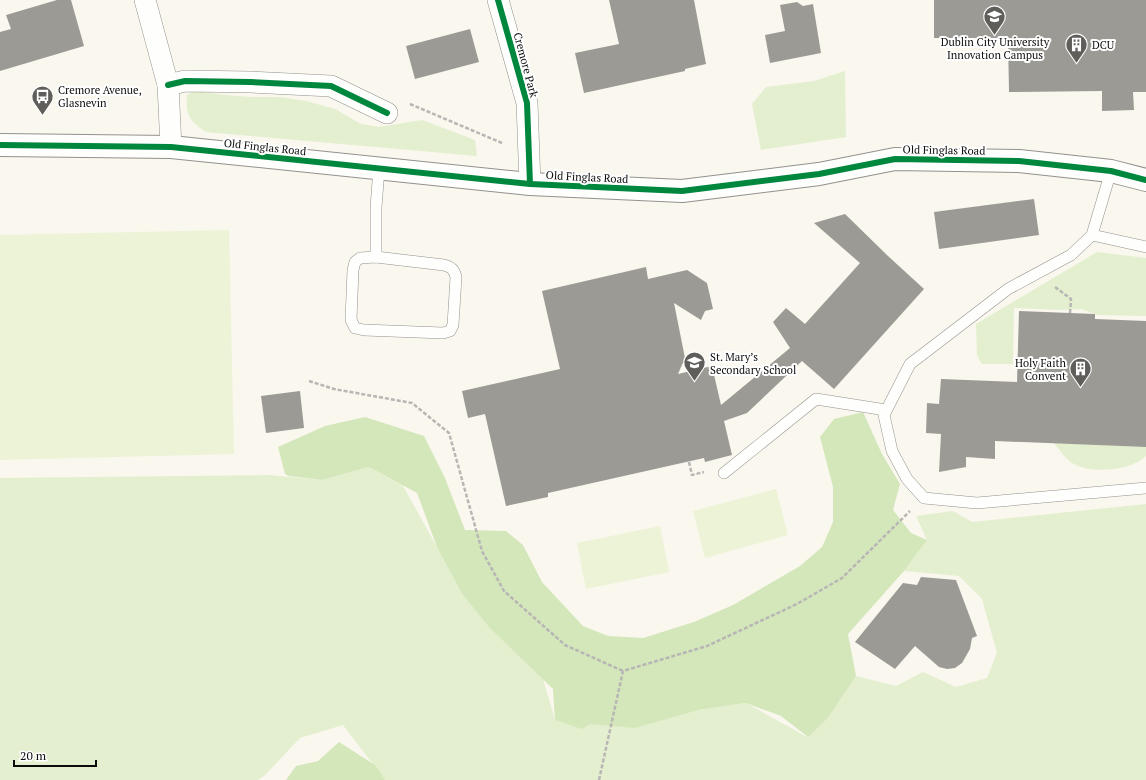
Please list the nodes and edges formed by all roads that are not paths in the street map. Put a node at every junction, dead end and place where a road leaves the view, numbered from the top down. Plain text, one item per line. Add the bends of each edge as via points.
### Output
1 (145, 0) edge
2 (498, 0) edge
3 (168, 85) junction
4 (387, 113) road end
5 (0, 145) edge
6 (172, 147) junction
7 (379, 169) junction
8 (1111, 171) junction
9 (1146, 180) edge
10 (530, 184) junction
11 (1092, 235) junction
12 (1146, 247) edge
13 (376, 257) junction
14 (886, 410) junction
15 (724, 473) dead end
16 (1146, 488) edge

1 - 3 street
2 - 10 street, Cremore Park via 527,103
3 - 4 street via 185,81 331,86
3 - 6 street
5 - 6 street, Old Finglas Road
6 - 7 street, Old Finglas Road
7 - 10 street, Old Finglas Road
7 - 13 lane
8 - 9 street, Old Finglas Road
8 - 10 street, Old Finglas Road via 1019,161 895,159 819,174 682,192
8 - 11 lane
11 - 12 lane
11 - 14 lane via 1071,255 1008,289 910,364
13 - 13 lane via 444,264 450,267 456,277 453,325 450,331 443,333 355,328 351,320 353,270 360,258
14 - 15 lane via 816,399
14 - 16 lane via 884,415 892,452 908,479 924,498 976,503

